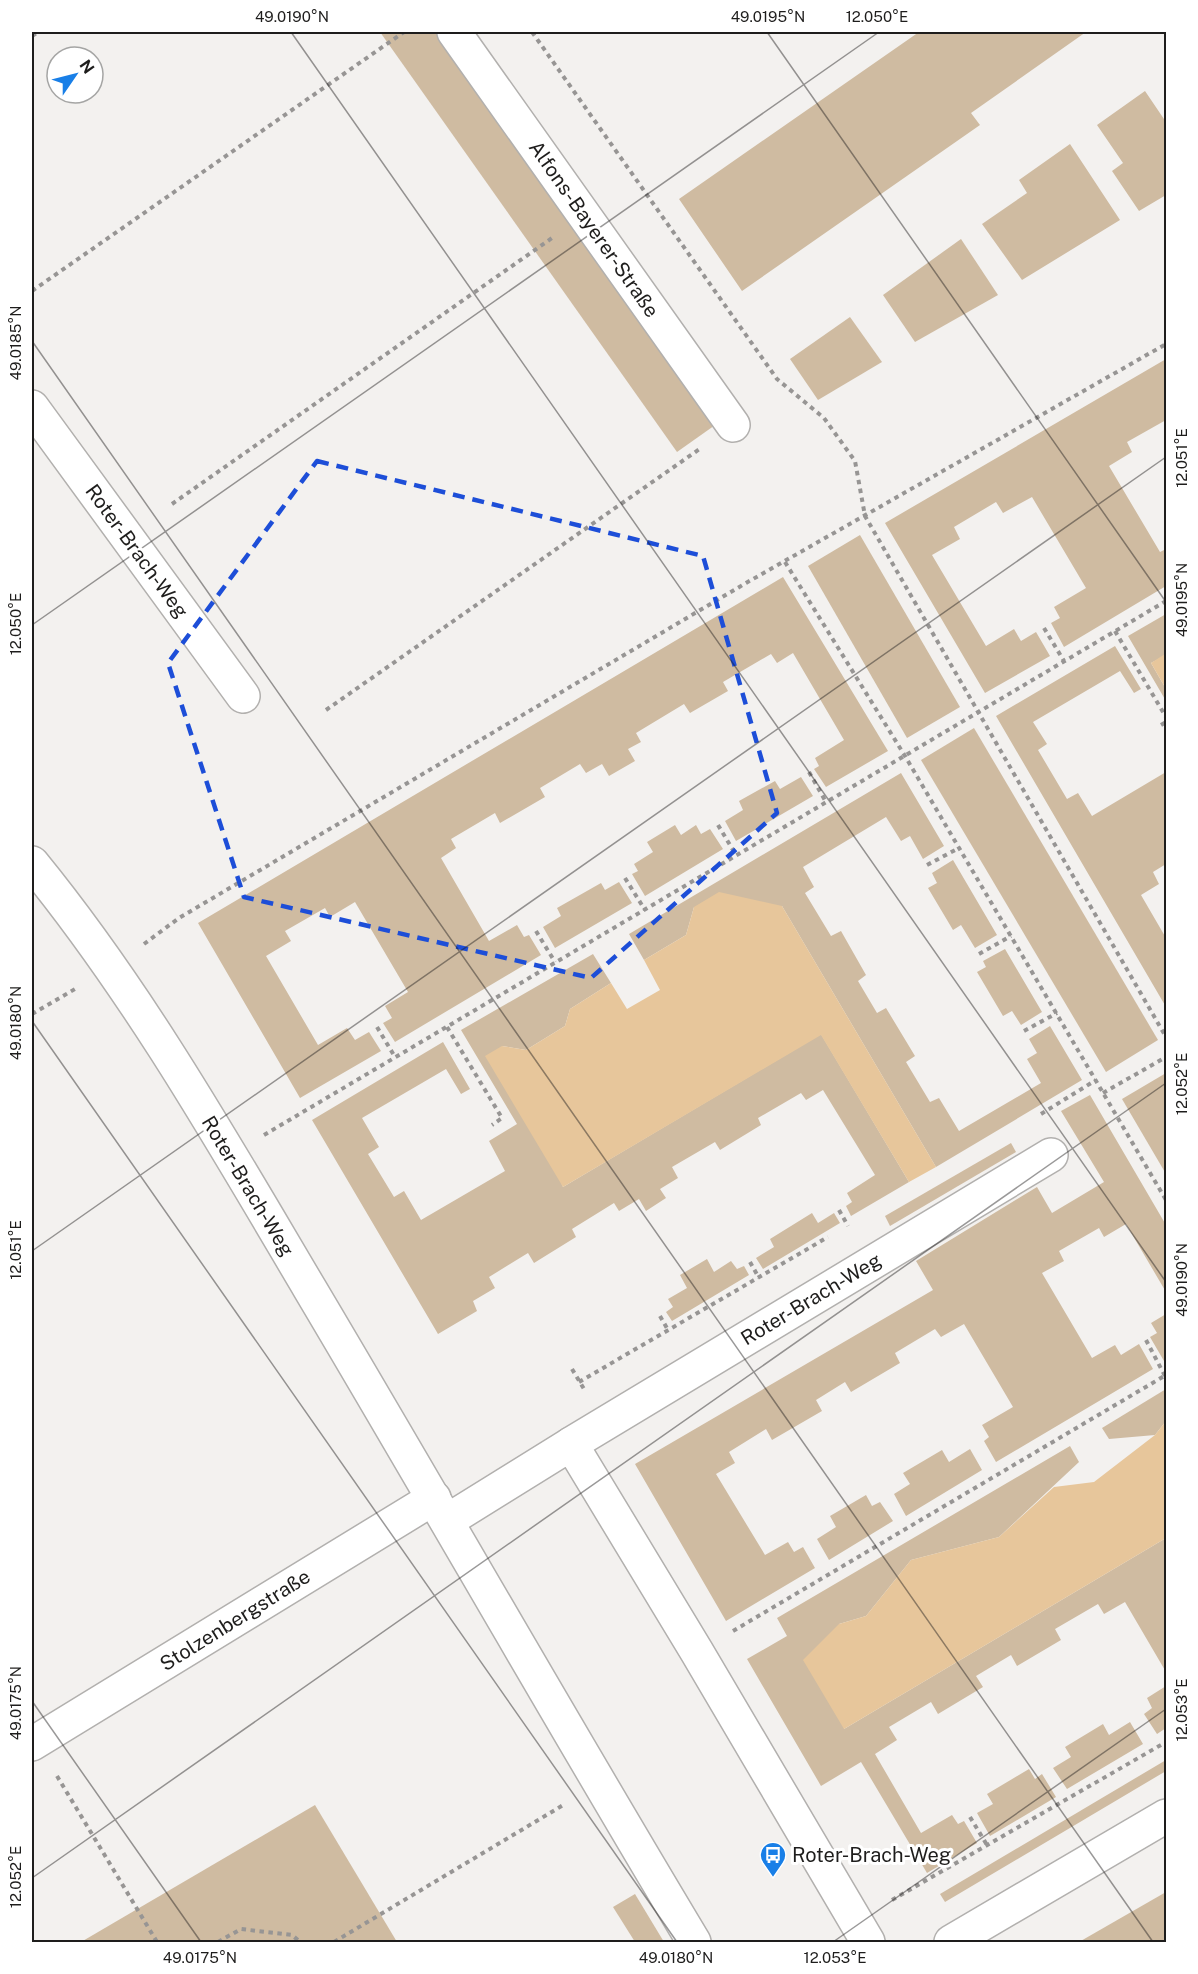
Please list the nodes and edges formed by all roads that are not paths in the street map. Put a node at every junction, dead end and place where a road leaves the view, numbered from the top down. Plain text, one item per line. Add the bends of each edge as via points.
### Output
1 (454, 32) edge
2 (32, 407) edge
3 (733, 426) road end
4 (243, 696) dead end
5 (32, 863) edge
6 (1051, 1155) dead end
7 (571, 1444) junction
8 (441, 1509) junction
9 (33, 1740) edge
10 (1167, 1816) edge
11 (862, 1932) edge
12 (694, 1942) edge
13 (951, 1942) edge

1 - 3 street, Alfons-Bayerer-Straße
2 - 4 street, Roter-Brach-Weg
5 - 8 street, Roter-Brach-Weg via 112,968 230,1155
6 - 7 street, Roter-Brach-Weg
7 - 8 street, Roter-Brach-Weg
7 - 11 street
8 - 9 street, Stolzenbergstraße
8 - 12 street, Roter-Brach-Weg
10 - 13 street

